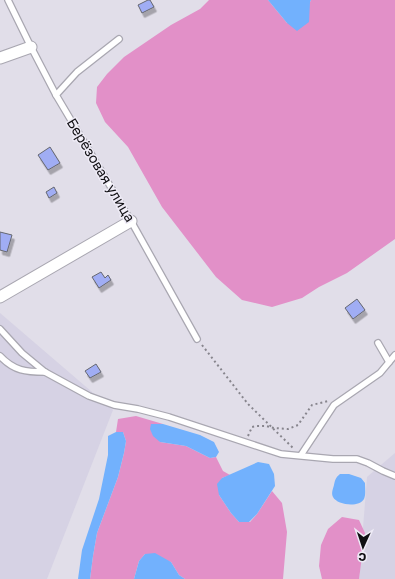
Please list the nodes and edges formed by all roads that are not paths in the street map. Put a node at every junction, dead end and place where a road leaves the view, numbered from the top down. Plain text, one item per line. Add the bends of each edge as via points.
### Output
1 (8, 0) edge
2 (119, 39) dead end
3 (31, 47) junction
4 (0, 58) edge
5 (56, 95) junction
6 (131, 221) junction
7 (0, 297) edge
8 (0, 329) edge
9 (197, 338) road end
10 (378, 343) dead end
11 (395, 355) edge
12 (0, 356) edge
13 (389, 362) junction
14 (45, 372) junction
15 (301, 455) junction
16 (395, 476) edge

1 - 3 lane, Берёзовая улица
2 - 5 lane via 77,72
3 - 4 street
3 - 5 lane, Берёзовая улица
5 - 6 lane, Берёзовая улица
6 - 7 street
6 - 9 lane, Берёзовая улица
8 - 14 lane via 22,353
10 - 13 lane
11 - 13 lane
12 - 14 lane via 17,369
13 - 15 lane via 380,373 334,405
14 - 15 lane via 90,396 114,405 169,417 281,454
15 - 16 lane via 357,459

